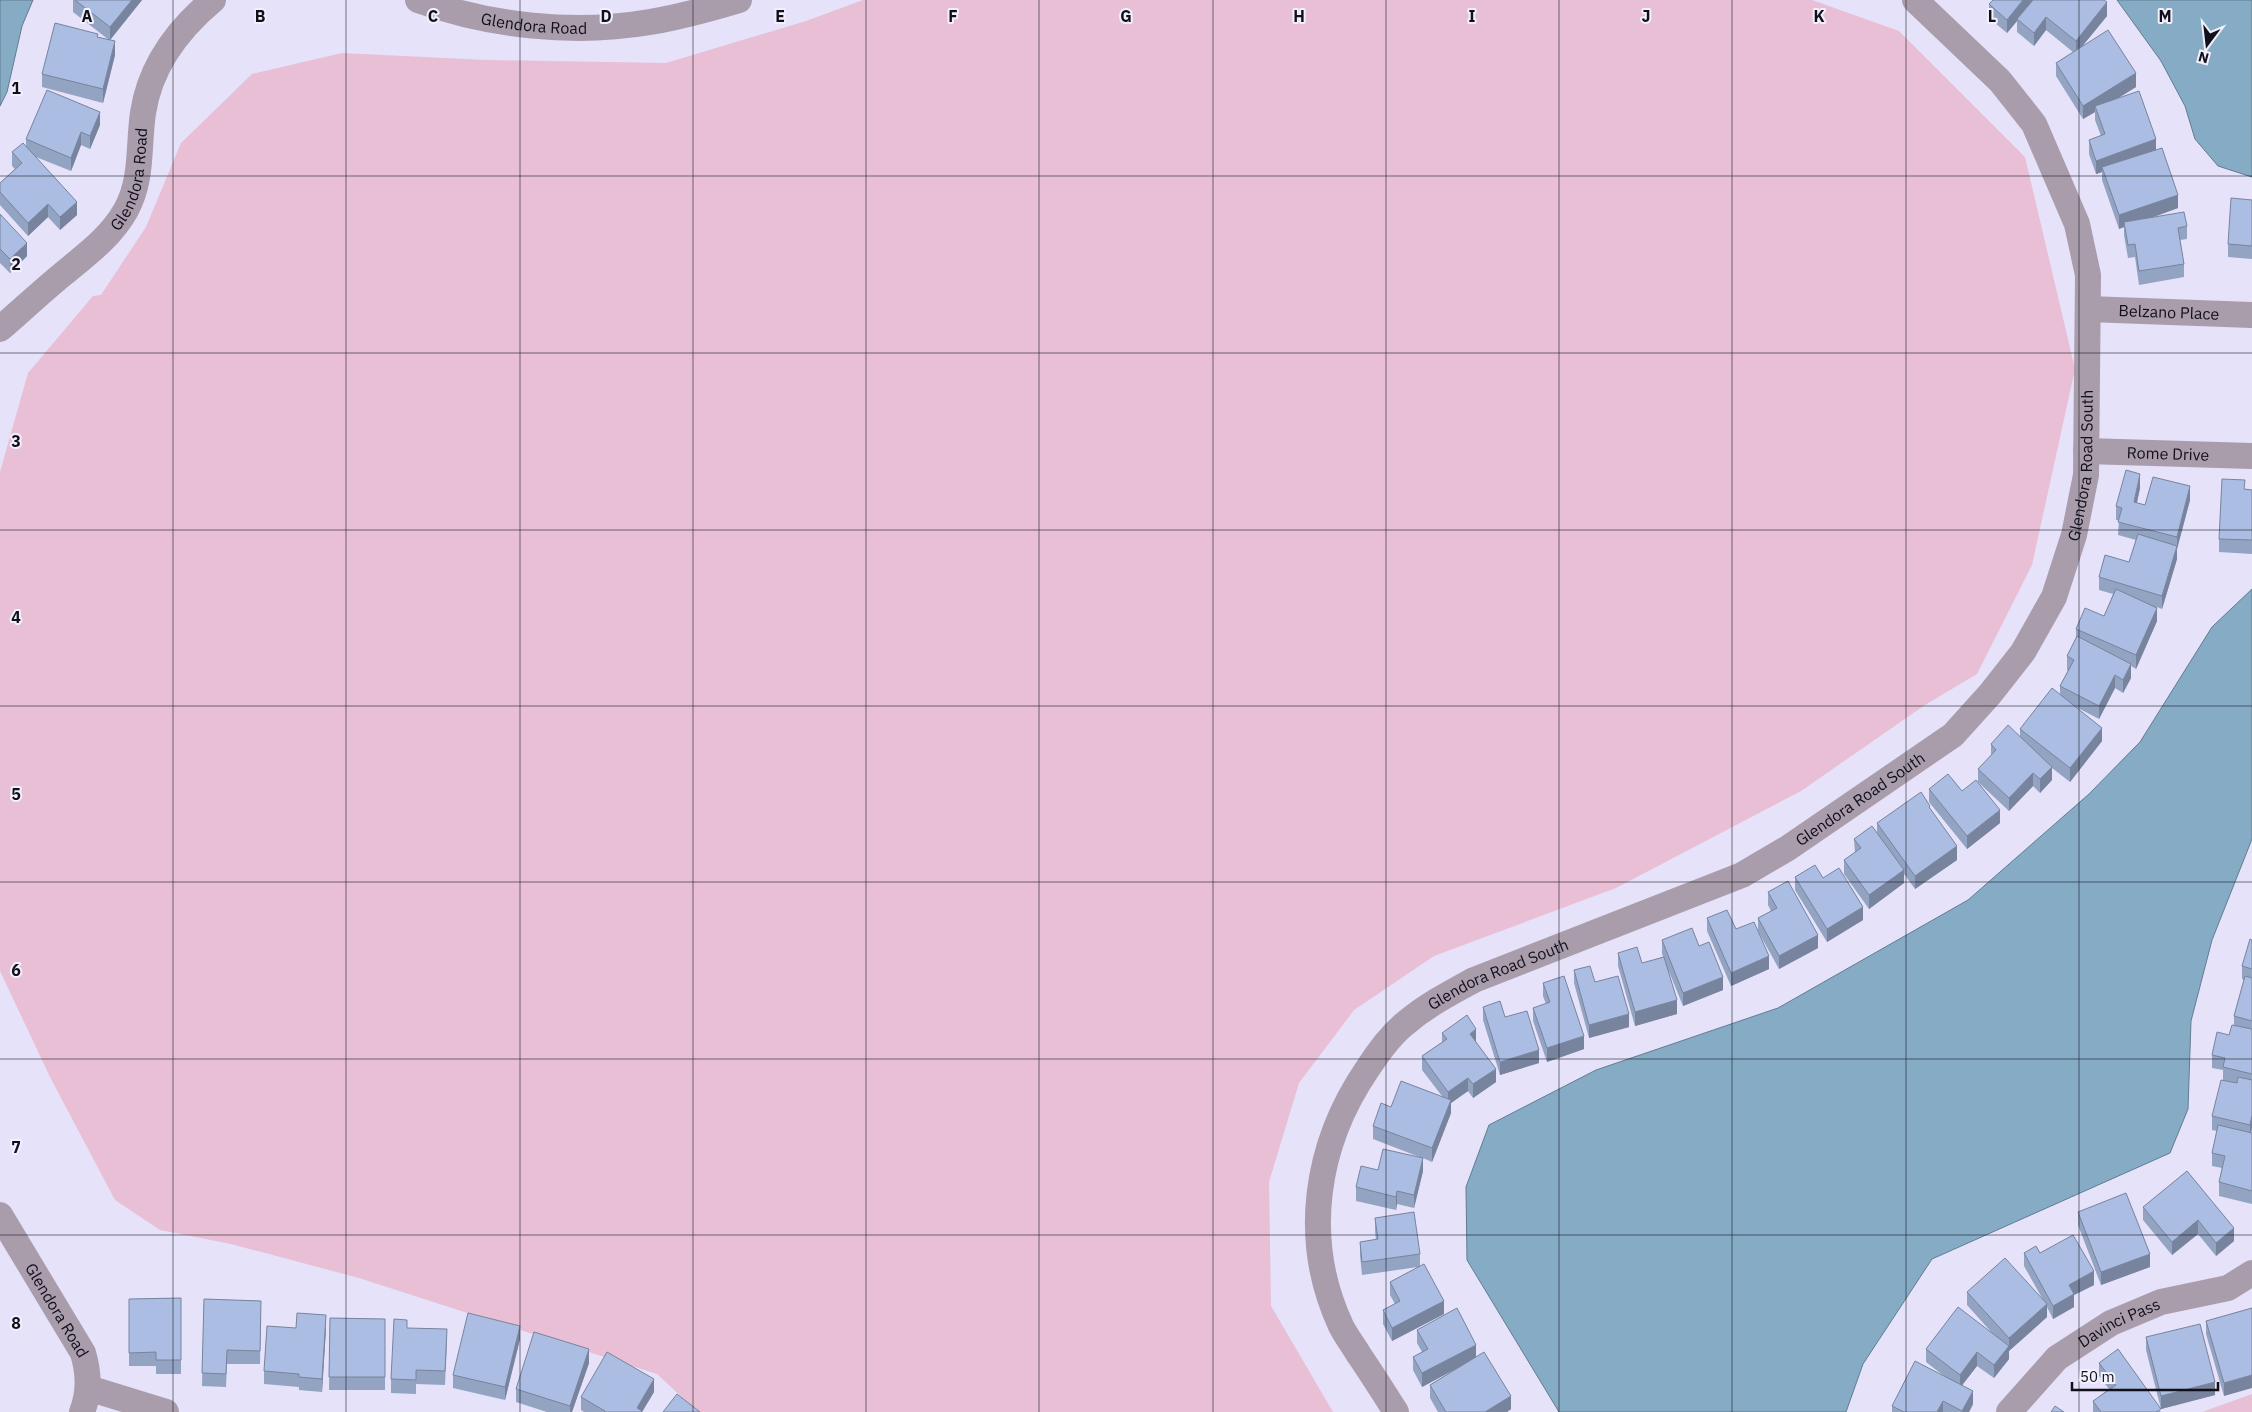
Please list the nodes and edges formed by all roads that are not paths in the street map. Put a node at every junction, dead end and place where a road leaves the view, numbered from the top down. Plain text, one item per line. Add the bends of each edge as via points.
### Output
1 (213, 0) edge
2 (418, 0) edge
3 (738, 0) edge
4 (1915, 0) edge
5 (2088, 309) junction
6 (2252, 315) edge
7 (0, 329) edge
8 (2086, 451) junction
9 (2252, 456) edge
10 (0, 1215) edge
11 (2252, 1273) edge
12 (85, 1400) edge
13 (166, 1412) edge
14 (1396, 1412) edge
15 (2009, 1412) edge

1 - 7 street, Glendora Road via 193,16 160,60 143,113 139,168 132,196 111,233
2 - 3 street, Glendora Road via 499,21 554,28 649,23
4 - 5 street, Glendora Road South via 2000,81 2034,124 2077,224 2088,275
5 - 6 street, Belzano Place
5 - 8 street, Glendora Road South
8 - 9 street, Rome Drive
8 - 14 street, Glendora Road South via 2086,475 2074,535 2054,597 2023,652 1953,735 1788,848 1742,875 1474,980 1407,1022 1382,1046 1337,1122 1318,1205 1318,1245 1324,1280 1342,1327
10 - 12 street, Glendora Road via 80,1346 87,1368
11 - 15 street, Davinci Pass via 2228,1288 2161,1302 2111,1323 2057,1358
12 - 13 street

